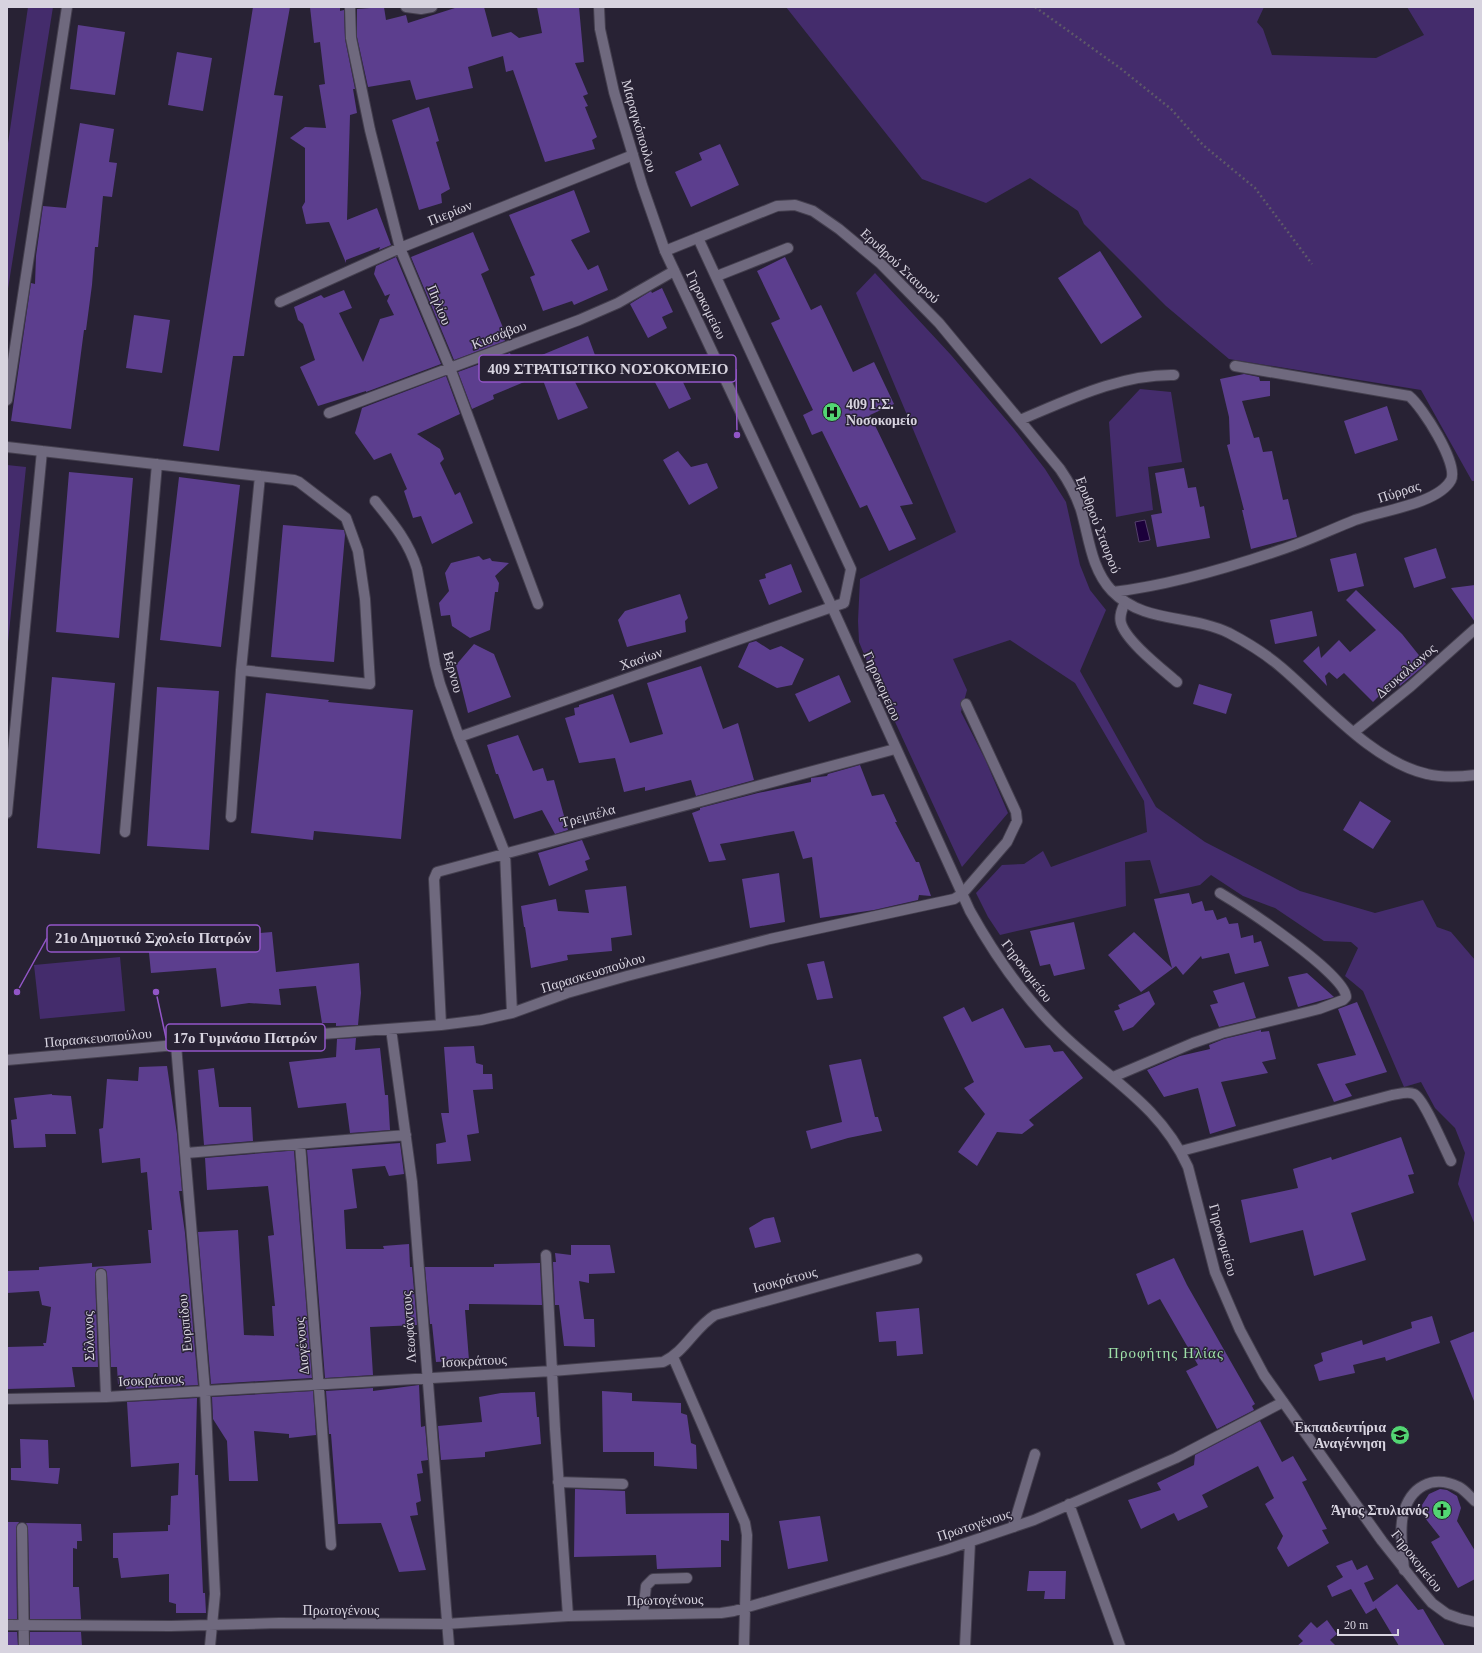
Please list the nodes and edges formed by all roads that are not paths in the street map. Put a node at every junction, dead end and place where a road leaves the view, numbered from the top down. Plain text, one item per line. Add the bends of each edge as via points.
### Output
1 (67, 7) edge
2 (350, 7) edge
3 (406, 7) edge
4 (432, 7) edge
5 (599, 7) edge
6 (633, 155) junction
7 (698, 238) junction
8 (400, 248) junction
9 (788, 248) dead end
10 (665, 251) junction
11 (674, 271) junction
12 (717, 276) junction
13 (280, 302) dead end
14 (1234, 366) dead end
15 (450, 368) junction
16 (1174, 375) dead end
17 (7, 400) edge
18 (329, 413) dead end
19 (1020, 420) junction
20 (7, 447) edge
21 (42, 451) junction
22 (157, 464) junction
23 (260, 476) junction
24 (375, 501) dead end
25 (1113, 592) junction
26 (1125, 602) junction
27 (538, 604) dead end
28 (832, 607) junction
29 (1475, 629) edge
30 (241, 670) junction
31 (1177, 682) dead end
32 (966, 704) dead end
33 (1354, 732) junction
34 (459, 737) junction
35 (895, 749) junction
36 (1475, 775) edge
37 (7, 813) edge
38 (231, 817) dead end
39 (125, 832) dead end
40 (504, 853) junction
41 (1220, 893) dead end
42 (962, 894) junction
43 (512, 1013) junction
44 (442, 1025) junction
45 (391, 1029) junction
46 (176, 1045) junction
47 (7, 1060) edge
48 (1113, 1077) junction
49 (406, 1135) junction
50 (300, 1144) junction
51 (1181, 1151) junction
52 (186, 1153) junction
53 (1451, 1161) dead end
54 (546, 1255) dead end
55 (917, 1259) dead end
56 (101, 1274) dead end
57 (673, 1357) junction
58 (552, 1371) junction
59 (427, 1377) junction
60 (319, 1383) junction
61 (205, 1391) junction
62 (106, 1397) junction
63 (7, 1399) edge
64 (1283, 1402) junction
65 (1035, 1454) dead end
66 (558, 1482) junction
67 (623, 1484) dead end
68 (1475, 1502) edge
69 (1070, 1504) junction
70 (1013, 1527) junction
71 (22, 1528) dead end
72 (970, 1542) junction
73 (331, 1545) dead end
74 (1404, 1570) junction
75 (687, 1578) dead end
76 (745, 1608) junction
77 (643, 1614) junction
78 (568, 1616) junction
79 (1475, 1622) edge
80 (212, 1624) junction
81 (446, 1624) junction
82 (7, 1625) edge
83 (24, 1626) junction
84 (24, 1646) edge
85 (210, 1646) edge
86 (449, 1646) edge
87 (744, 1646) edge
88 (965, 1646) edge
89 (1120, 1646) edge

1 - 17 street
2 - 8 street, Πηλίου via 351,38 370,130
3 - 4 street
5 - 6 street, Μαραγκόπουλου via 604,52
6 - 8 street, Πιερίων
6 - 10 street, Μαραγκόπουλου
7 - 10 street, Ερυθρού Σταυρού
7 - 12 street
7 - 19 street, Ερυθρού Σταυρού via 777,206 795,205 813,211 860,246 906,288 939,323
8 - 13 street, Πιερίων
8 - 15 street, Πηλίου
9 - 12 street
10 - 11 street, Γηροκομείου
11 - 15 street, Κισσάβου via 618,303
11 - 28 street, Γηροκομείου
12 - 28 street via 851,569 844,602
14 - 25 street, Πύρρας via 1409,396 1421,408 1449,459 1451,479 1440,490 1422,501 1362,518 1279,551 1183,580
15 - 18 street, Κισσάβου
15 - 27 street, Πηλίου
16 - 19 street via 1146,377 1104,387
19 - 25 street, Ερυθρού Σταυρού via 1073,489 1094,561
20 - 21 street
21 - 22 street
21 - 37 street
22 - 23 street
22 - 39 street
23 - 30 street
23 - 30 street via 299,482 346,518 358,551 365,599 370,684
24 - 34 street, Βέρνου via 394,524 412,554 435,665
25 - 26 street, Ερυθρού Σταυρού
26 - 31 street via 1121,623 1128,636
26 - 33 street, Ερυθρού Σταυρού via 1145,612 1209,625 1248,644 1282,668
28 - 34 street, Χασίων
28 - 35 street, Γηροκομείου
29 - 33 street, Δευκαλίωνος
30 - 38 street
32 - 42 street, Παρασκευοπούλου via 1016,812 1017,821 1007,842
33 - 36 street, Ερυθρού Σταυρού via 1386,756 1417,772 1443,777
34 - 40 street, Βέρνου
35 - 40 street, Τρεμπέλα
35 - 42 street, Γηροκομείου
40 - 43 street, Βέρνου
40 - 44 street, Τρεμπέλα via 438,872 434,879
41 - 48 street via 1299,948 1336,979 1344,989 1346,997 1319,1009 1193,1043
42 - 43 street, Παρασκευοπούλου via 947,901 770,939 634,974 567,993
42 - 48 street, Γηροκομείου via 986,939 1046,1019 1076,1048
43 - 44 street, Παρασκευοπούλου
44 - 45 street, Παρασκευοπούλου
45 - 46 street, Παρασκευοπούλου
45 - 49 street, Λεωφάντους
46 - 47 street, Παρασκευοπούλου
46 - 52 street, Ευριπίδου
48 - 51 street, Γηροκομείου via 1158,1118
49 - 50 street
49 - 59 street, Λεωφάντους
50 - 52 street
50 - 60 street, Διογένους
51 - 53 street via 1392,1095 1412,1093 1423,1103
51 - 64 street, Γηροκομείου via 1190,1174 1215,1272 1255,1360
52 - 61 street, Ευριπίδου
54 - 58 street
55 - 57 street, Ισοκράτους via 715,1315 699,1328
56 - 62 street, Σόλωνος
57 - 58 street, Ισοκράτους via 663,1362
57 - 76 street via 745,1523
58 - 59 street, Ισοκράτους
58 - 66 street
59 - 60 street, Ισοκράτους
59 - 81 street, Λεωφάντους
60 - 61 street, Ισοκράτους
60 - 73 street, Διογένους
61 - 62 street, Ισοκράτους
61 - 80 street, Ευριπίδου via 215,1594
62 - 63 street, Ισοκράτους
64 - 69 street, Πρωτογένους via 1176,1458
64 - 74 street, Γηροκομείου
65 - 70 street
66 - 67 street
66 - 78 street
68 - 74 street via 1460,1488 1439,1482 1424,1484 1409,1498 1403,1516 1401,1536
69 - 70 street, Πρωτογένους
69 - 89 street
70 - 72 street, Πρωτογένους
71 - 83 street
72 - 76 street, Πρωτογένους
72 - 88 street
74 - 79 street, Γηροκομείου via 1439,1609 1453,1617
75 - 77 street via 653,1579 646,1586
76 - 77 street, Πρωτογένους via 721,1613
76 - 87 street
77 - 78 street, Πρωτογένους
78 - 81 street, Πρωτογένους
80 - 81 street, Πρωτογένους
80 - 83 street, Πρωτογένους
80 - 85 street, Ευριπίδου
81 - 86 street, Λεωφάντους
82 - 83 street, Πρωτογένους
83 - 84 street

